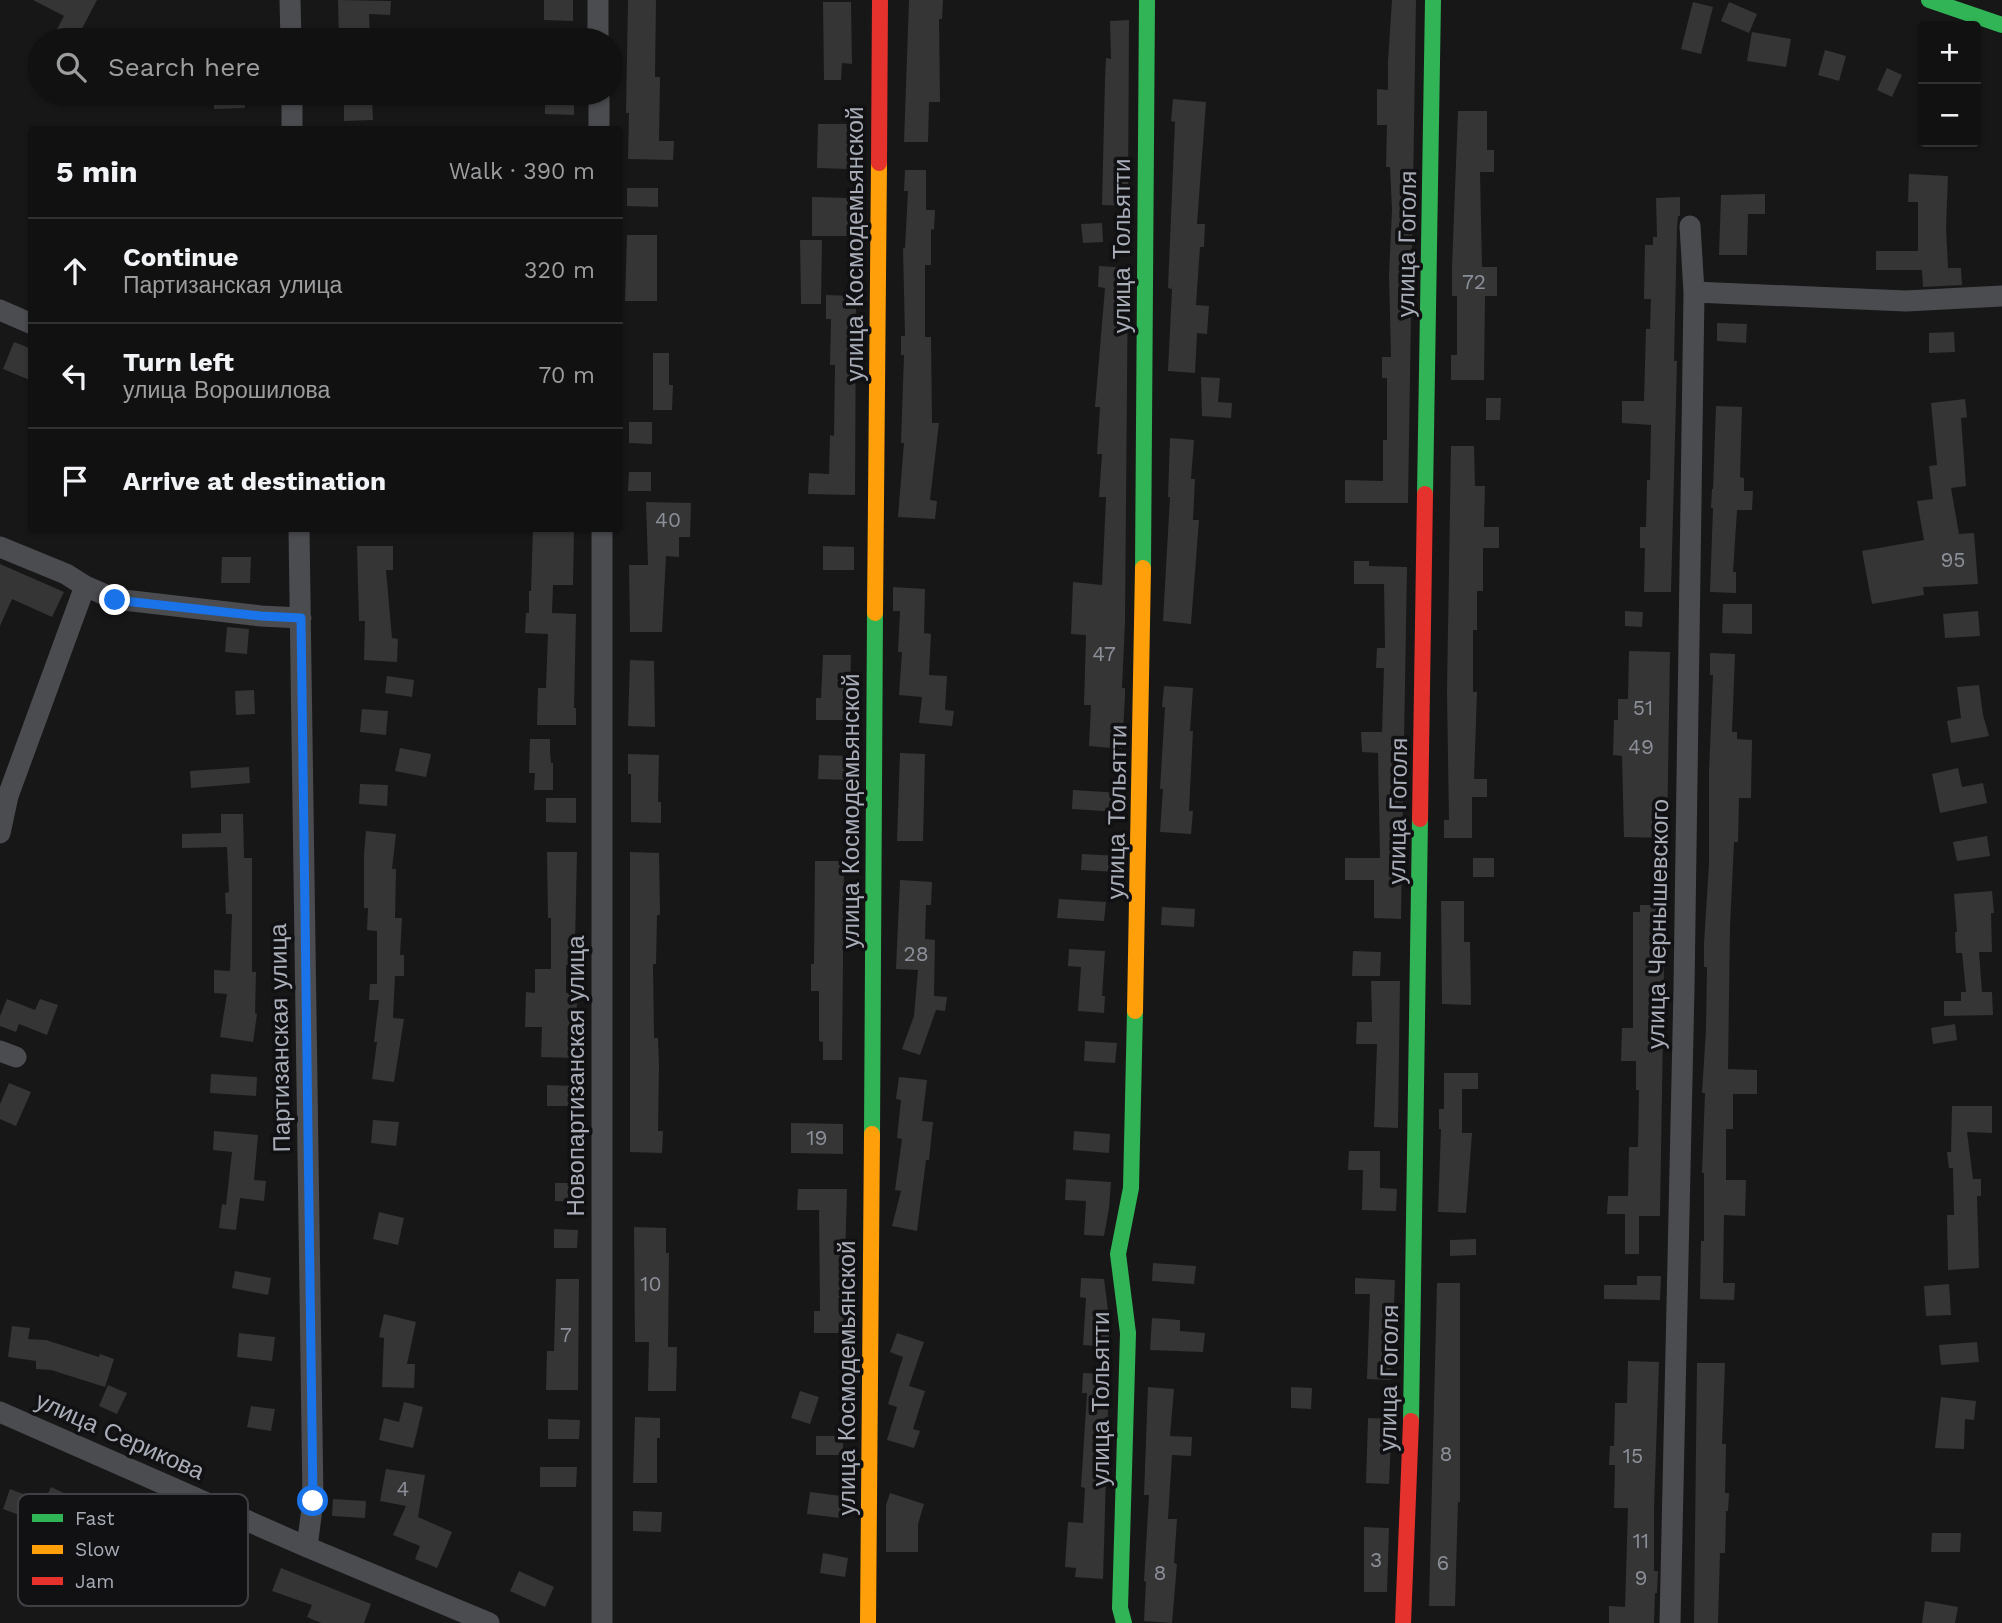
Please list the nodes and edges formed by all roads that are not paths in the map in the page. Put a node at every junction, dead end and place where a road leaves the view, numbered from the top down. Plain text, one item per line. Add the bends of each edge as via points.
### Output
1 (290, 0) edge
2 (598, 0) edge
3 (880, 0) edge
4 (1147, 0) edge
5 (1433, 0) edge
6 (1929, 0) edge
7 (2002, 25) edge
8 (291, 28) edge
9 (598, 28) edge
10 (292, 105) edge
11 (599, 105) edge
12 (292, 126) edge
13 (599, 126) edge
14 (1690, 226) dead end
15 (1694, 292) junction
16 (2002, 296) edge
17 (0, 310) edge
18 (28, 322) edge
19 (299, 532) edge
20 (602, 532) edge
21 (0, 547) edge
22 (85, 586) junction
23 (301, 618) junction
24 (4, 795) edge
25 (0, 833) edge
26 (0, 1412) edge
27 (186, 1494) edge
28 (248, 1521) edge
29 (307, 1547) junction
30 (489, 1623) edge
31 (602, 1623) edge
32 (868, 1623) edge
33 (1124, 1623) edge
34 (1403, 1623) edge
35 (1670, 1623) edge

1 - 8 street
2 - 9 street
3 - 32 street, улица Космодемьянской
4 - 33 street, улица Тольятти via 1142,729 1131,1188 1118,1254 1128,1333
5 - 34 street, улица Гоголя via 1410,1445
6 - 7 street
10 - 12 street
11 - 13 street
14 - 15 street, улица Чернышевского
15 - 16 street via 1906,301
15 - 35 street, улица Чернышевского
17 - 18 street
19 - 23 street, Партизанская улица
20 - 31 street, Новопартизанская улица
21 - 22 street
22 - 23 street via 115,600
22 - 24 street
23 - 29 street, Партизанская улица via 313,1501
24 - 25 street
26 - 27 street, улица Серикова
28 - 29 street, улица Серикова
29 - 30 street, улица Серикова

